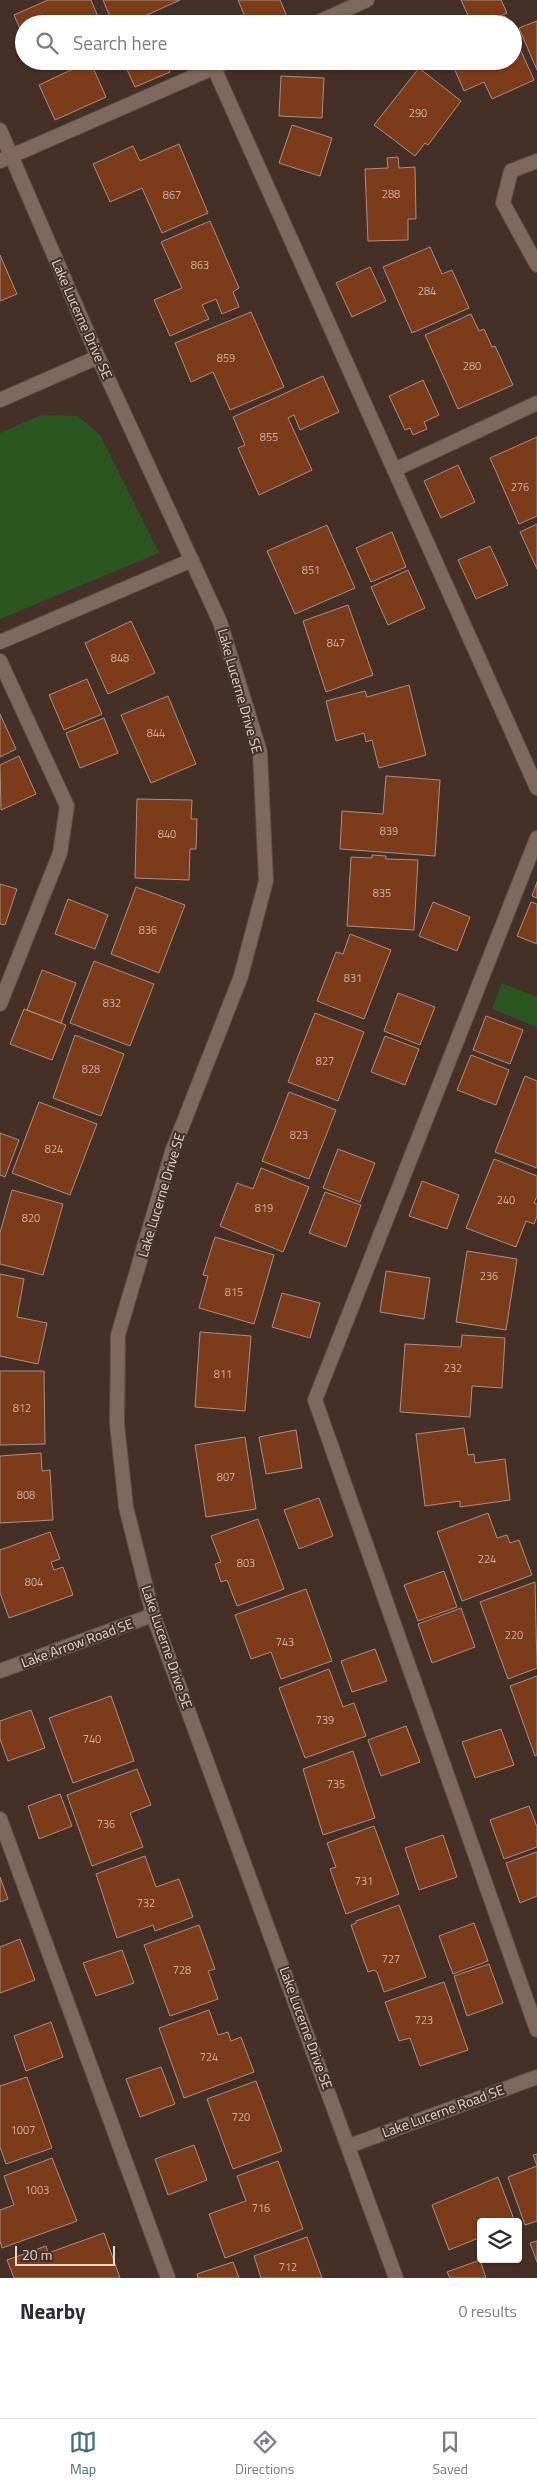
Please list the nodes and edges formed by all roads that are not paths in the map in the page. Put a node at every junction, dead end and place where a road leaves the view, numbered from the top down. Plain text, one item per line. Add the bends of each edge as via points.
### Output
1 (367, 0) edge
2 (334, 15) edge
3 (209, 70) edge
4 (215, 70) edge
5 (0, 130) edge
6 (6, 159) edge
7 (537, 160) edge
8 (537, 265) edge
9 (98, 358) junction
10 (0, 400) edge
11 (537, 403) edge
12 (394, 470) junction
13 (192, 560) junction
14 (0, 642) edge
15 (0, 661) edge
16 (537, 788) edge
17 (537, 838) edge
18 (0, 1004) edge
19 (153, 1615) junction
20 (0, 1671) edge
21 (0, 1819) edge
22 (537, 2030) edge
23 (537, 2077) edge
24 (350, 2146) junction
25 (168, 2278) edge
26 (396, 2278) edge

1 - 2 street
3 - 6 street
4 - 12 street
5 - 6 street, Lake Lucerne Drive SE
6 - 9 street, Lake Lucerne Drive SE
7 - 8 street via 511,171 503,203
9 - 10 street
9 - 13 street, Lake Lucerne Drive SE
11 - 12 street
12 - 16 street
13 - 14 street
13 - 19 street, Lake Lucerne Drive SE via 220,622 260,752 266,881 241,976 172,1152 118,1335 117,1424 126,1507
15 - 18 street via 67,806 60,853
17 - 22 street via 316,1400
19 - 20 street, Lake Arrow Road SE
19 - 24 street, Lake Lucerne Drive SE
21 - 25 street
23 - 24 street, Lake Lucerne Road SE
24 - 26 street, Lake Lucerne Drive SE

